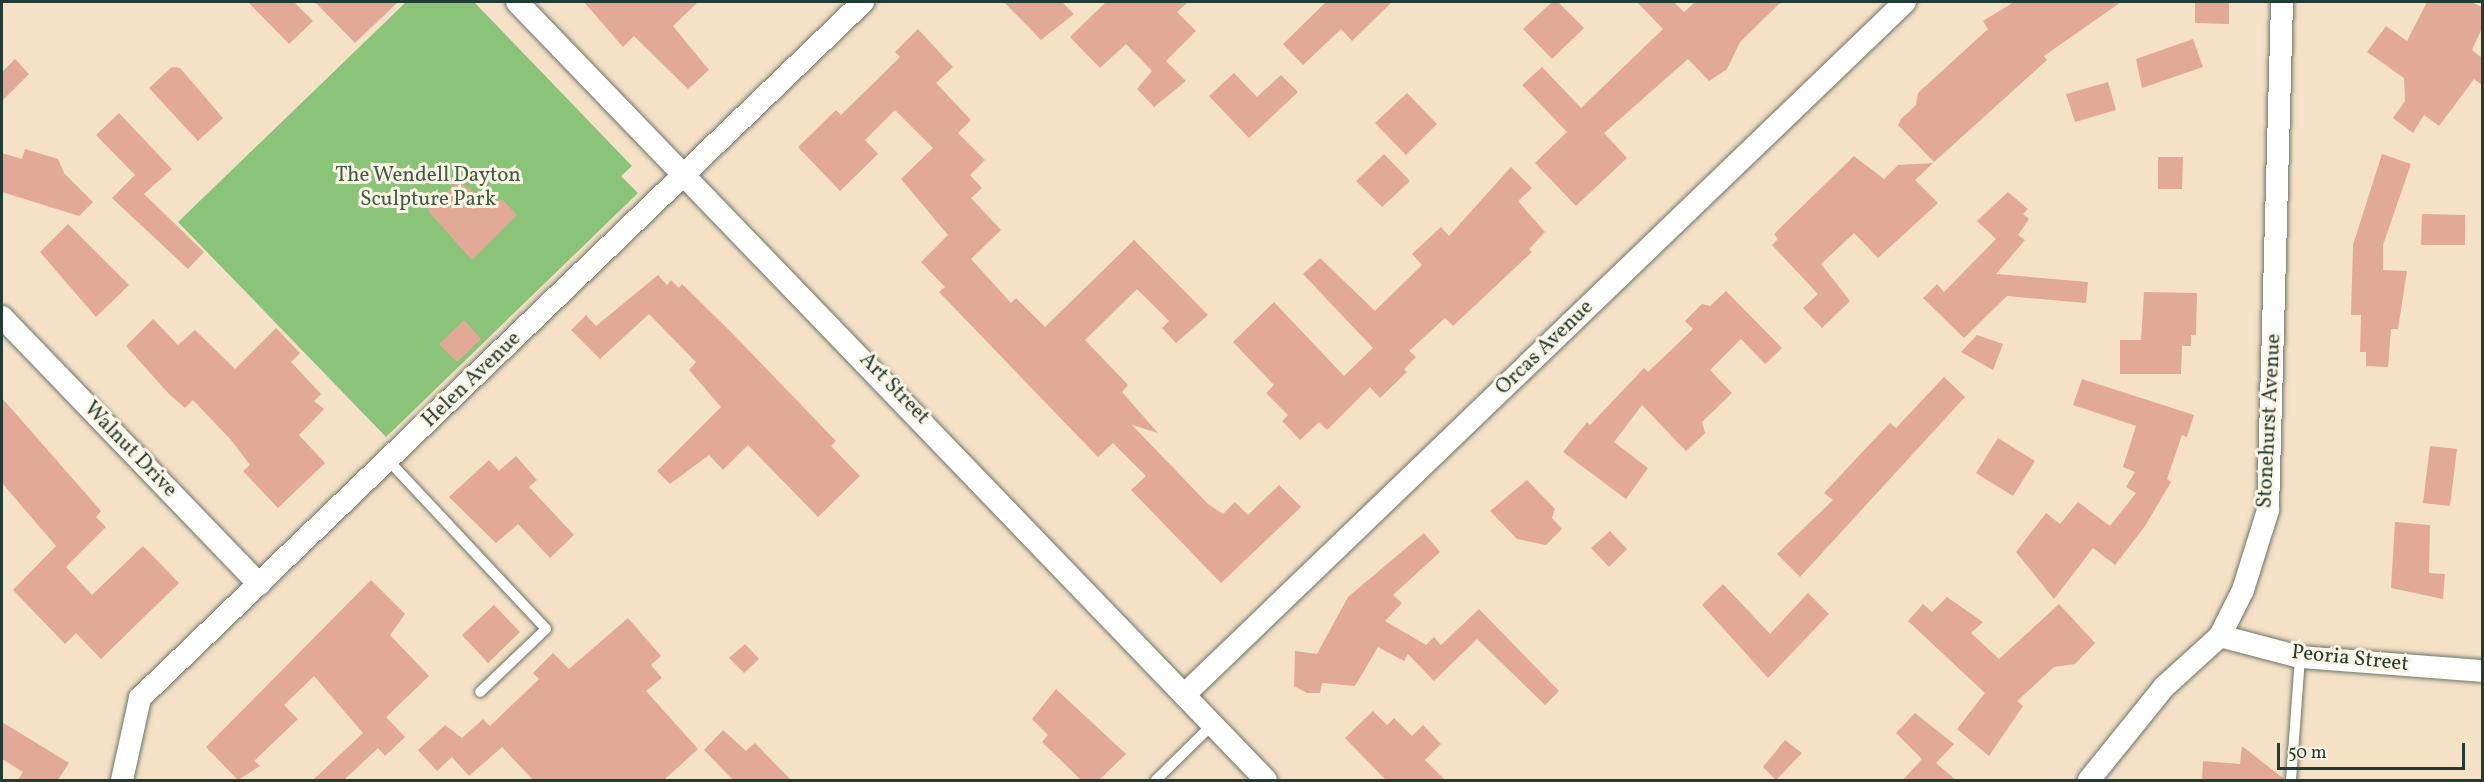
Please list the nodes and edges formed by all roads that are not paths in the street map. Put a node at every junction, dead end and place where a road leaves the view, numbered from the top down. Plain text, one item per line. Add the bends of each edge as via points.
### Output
1 (518, 2) edge
2 (864, 2) edge
3 (1905, 2) edge
4 (2282, 2) edge
5 (686, 176) junction
6 (2, 317) edge
7 (388, 460) junction
8 (259, 584) junction
9 (2220, 636) junction
10 (2300, 657) junction
11 (2482, 671) edge
12 (480, 692) dead end
13 (1184, 695) junction
14 (1213, 724) junction
15 (122, 780) edge
16 (1156, 780) edge
17 (1266, 780) edge
18 (2089, 780) edge
19 (2291, 780) edge

1 - 5 street, Art Street
2 - 5 street, Helen Avenue
3 - 13 street, Orcas Avenue
4 - 9 street, Stonehurst Avenue via 2268,510 2243,590
5 - 7 street, Helen Avenue
5 - 13 street, Art Street
6 - 8 street, Walnut Drive
7 - 8 street, Helen Avenue
7 - 12 lane via 546,629
8 - 15 street, Helen Avenue via 140,698
9 - 10 street, Peoria Street
9 - 18 street, Stonehurst Avenue via 2164,687
10 - 11 street, Peoria Street
10 - 19 lane
13 - 14 street, Art Street
14 - 16 lane
14 - 17 street, Art Street

